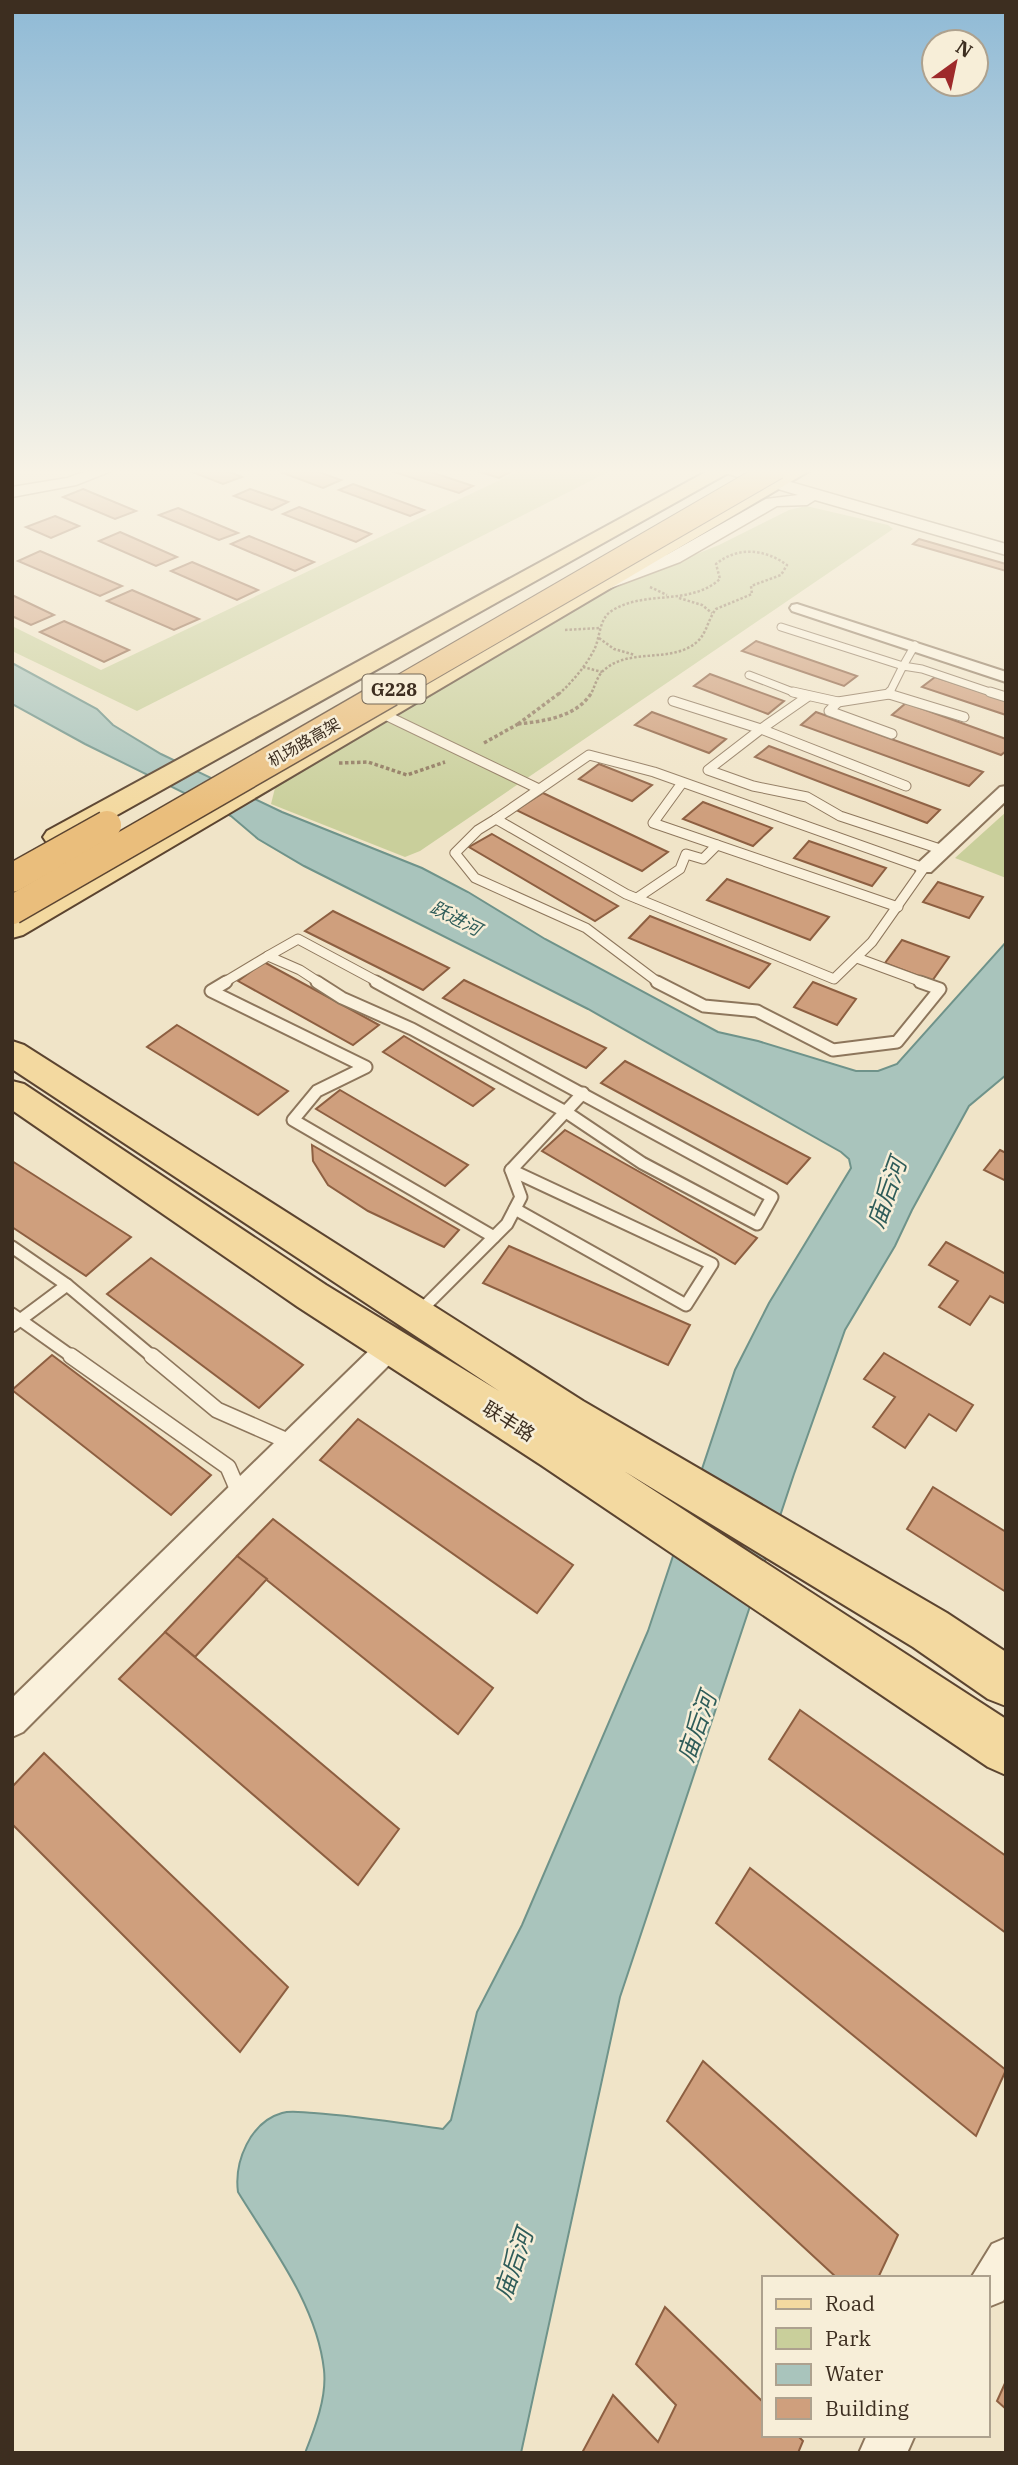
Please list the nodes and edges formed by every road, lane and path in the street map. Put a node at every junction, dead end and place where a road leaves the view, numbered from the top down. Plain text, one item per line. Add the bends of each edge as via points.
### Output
1 (520, 583) edge
2 (539, 583) edge
3 (588, 583) edge
4 (605, 583) edge
5 (607, 583) edge
6 (717, 583) edge
7 (759, 583) edge
8 (602, 585) junction
9 (648, 585) dead end
10 (673, 597) junction
11 (797, 608) dead end
12 (712, 613) junction
13 (781, 627) dead end
14 (598, 628) junction
15 (560, 629) dead end
16 (599, 638) junction
17 (915, 645) junction
18 (646, 657) junction
19 (903, 666) junction
20 (583, 667) junction
21 (602, 672) junction
22 (749, 675) dead end
23 (1006, 677) edge
24 (889, 694) junction
25 (807, 697) junction
26 (1006, 697) edge
27 (673, 701) dead end
28 (838, 702) junction
29 (380, 713) junction
30 (964, 718) dead end
31 (517, 724) junction
32 (761, 729) junction
33 (892, 734) dead end
34 (464, 753) junction
35 (336, 762) dead end
36 (682, 783) junction
37 (906, 786) dead end
38 (539, 789) junction
39 (1006, 791) edge
40 (496, 819) junction
41 (718, 845) junction
42 (943, 850) junction
43 (12, 862) edge
44 (924, 868) junction
45 (12, 878) edge
46 (637, 898) junction
47 (898, 908) junction
48 (12, 910) edge
49 (12, 928) edge
50 (268, 956) junction
51 (857, 958) junction
52 (12, 1053) edge
53 (12, 1093) edge
54 (583, 1093) junction
55 (566, 1112) junction
56 (511, 1170) junction
57 (515, 1209) junction
58 (494, 1237) junction
59 (12, 1247) edge
60 (67, 1285) junction
61 (416, 1315) junction
62 (15, 1320) edge
63 (391, 1346) junction
64 (562, 1432) junction
65 (292, 1443) junction
66 (240, 1495) junction
67 (1006, 1681) edge
68 (17, 1706) edge
69 (1006, 1749) edge
70 (1006, 2258) edge
71 (990, 2283) edge
72 (892, 2437) edge
73 (881, 2453) edge

1 - 43 main road
2 - 45 highway, 机场路高架 / G228, bridge
3 - 48 highway, 机场路高架 / G228, bridge
4 - 8 main road
5 - 8 street
6 - 10 path via 701,592
7 - 12 path via 751,586 752,594
8 - 29 main road
9 - 10 path
10 - 12 path
10 - 14 path via 624,604 603,618
11 - 17 street
12 - 18 path via 709,626 695,644
13 - 19 lane
14 - 15 path
14 - 16 path
16 - 18 path via 614,649
16 - 20 path
17 - 19 lane
17 - 23 street
18 - 21 path via 620,661
19 - 24 lane
19 - 26 lane
20 - 21 path
20 - 31 path via 564,689
21 - 31 path via 590,697 566,714
22 - 25 lane
24 - 28 lane
24 - 30 lane
25 - 28 lane
25 - 32 lane
27 - 32 lane
28 - 33 lane via 829,711
29 - 34 lane
29 - 49 main road
31 - 34 path
32 - 37 lane
32 - 42 lane via 708,770 753,786 807,797 841,816
34 - 35 path via 407,775 368,762
34 - 38 lane
36 - 38 lane via 589,755
36 - 41 lane via 653,823
36 - 44 lane
38 - 40 lane
39 - 42 street
40 - 46 lane
40 - 51 lane via 455,853 475,878 586,928 661,985 704,1006 757,1011 833,1050 897,1042 940,989
41 - 46 lane via 703,859 686,854 680,869
41 - 47 lane
42 - 44 street
44 - 47 lane
46 - 51 lane via 834,979
47 - 51 lane
50 - 54 lane via 298,939
50 - 55 lane
50 - 58 lane via 211,991 366,1067 317,1091 293,1120
52 - 61 main road, 联丰路
53 - 63 main road, 联丰路
54 - 55 lane
54 - 55 lane via 772,1197 757,1224 642,1163
55 - 56 lane
56 - 57 lane via 521,1197
56 - 57 lane via 712,1264 686,1305
57 - 58 lane
58 - 61 lane
59 - 60 lane
60 - 62 lane
60 - 65 lane via 217,1410
61 - 64 main road, 联丰路
62 - 66 lane via 228,1468
63 - 64 main road, 联丰路
63 - 65 street
64 - 67 main road, 联丰路 via 930,1630
64 - 69 main road, 联丰路
65 - 66 street
66 - 68 street
70 - 71 street
72 - 73 street

